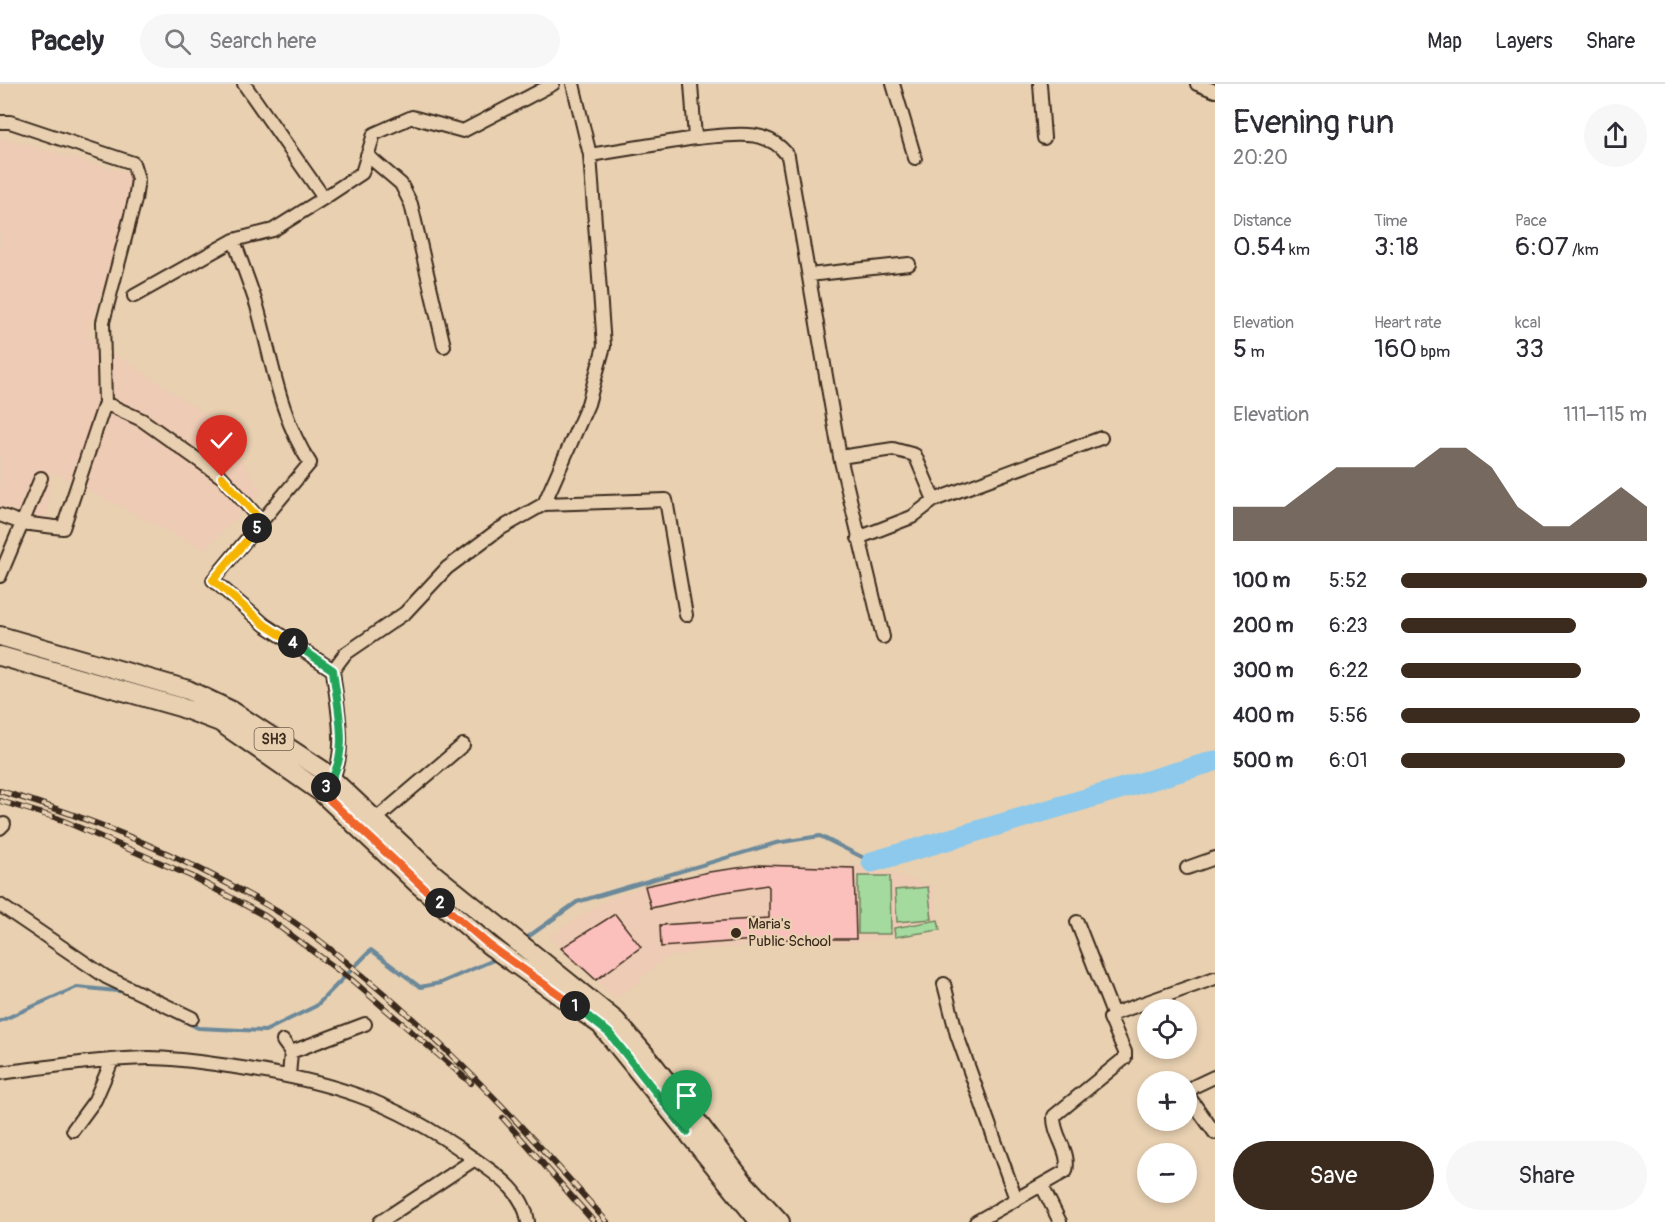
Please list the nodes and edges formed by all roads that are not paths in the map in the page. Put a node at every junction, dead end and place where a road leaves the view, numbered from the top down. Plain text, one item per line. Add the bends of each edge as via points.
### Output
1 (244, 84) edge
2 (553, 84) edge
3 (573, 84) edge
4 (691, 84) edge
5 (893, 84) edge
6 (1040, 84) edge
7 (1197, 84) edge
8 (1215, 91) edge
9 (0, 122) edge
10 (694, 138) junction
11 (1044, 138) dead end
12 (367, 155) junction
13 (590, 155) junction
14 (915, 158) dead end
15 (324, 198) junction
16 (234, 240) junction
17 (909, 264) dead end
18 (810, 275) junction
19 (134, 296) dead end
20 (444, 346) dead end
21 (105, 403) junction
22 (1101, 438) dead end
23 (840, 457) junction
24 (41, 478) dead end
25 (934, 500) junction
26 (544, 504) junction
27 (0, 514) edge
28 (262, 522) junction
29 (22, 523) junction
30 (858, 538) junction
31 (0, 576) edge
32 (686, 615) dead end
33 (0, 636) edge
34 (883, 637) dead end
35 (0, 656) edge
36 (333, 670) junction
37 (463, 746) dead end
38 (327, 786) junction
39 (376, 819) junction
40 (1215, 858) edge
41 (1187, 868) dead end
42 (0, 905) edge
43 (1077, 922) dead end
44 (1215, 978) edge
45 (944, 984) dead end
46 (1113, 1014) junction
47 (192, 1018) dead end
48 (365, 1024) dead end
49 (283, 1041) dead end
50 (291, 1052) junction
51 (112, 1061) junction
52 (0, 1073) edge
53 (289, 1076) junction
54 (1214, 1077) edge
55 (73, 1130) dead end
56 (1215, 1133) edge
57 (475, 1159) junction
58 (1042, 1186) junction
59 (1016, 1199) junction
60 (380, 1222) edge
61 (528, 1222) edge
62 (760, 1222) edge
63 (780, 1222) edge
64 (976, 1222) edge
65 (1060, 1222) edge

1 - 15 street
2 - 12 street via 463,131 412,117 374,134
3 - 13 street
4 - 10 street
5 - 14 street
6 - 11 street
7 - 8 street
9 - 21 street via 89,146 133,163 138,179 135,200 103,322
10 - 13 street
10 - 18 street via 760,135 780,145 788,156
12 - 15 street via 362,173
12 - 20 street via 401,184 411,204
13 - 26 street via 604,346 588,404
15 - 16 street via 273,230
16 - 19 street
16 - 28 street via 257,306 273,376 301,450 310,463
17 - 18 street
18 - 23 street
21 - 28 street via 142,420 222,477
21 - 29 street via 63,528
22 - 25 street
23 - 25 street via 893,449 915,455
23 - 30 street
24 - 29 street
25 - 30 street via 912,517
26 - 32 street via 666,500
26 - 36 street via 498,530 447,568 405,613 345,654
27 - 29 street
28 - 36 street via 213,580 265,625
29 - 31 street
30 - 34 street
33 - 38 main road, SH3 via 188,690 231,711
35 - 38 main road, SH3 via 220,722
36 - 38 street via 341,754 337,772
37 - 39 street
38 - 39 main road, SH3
38 - 62 main road, SH3 via 418,884 489,945 609,1033
39 - 63 main road, SH3 via 431,872 616,1021 744,1183
40 - 41 street
42 - 47 street via 106,977
43 - 46 street
44 - 46 street
45 - 59 street via 957,1035
46 - 58 street via 1110,1018 1125,1058 1054,1116 1069,1160 1066,1171
48 - 50 street
49 - 50 street
50 - 53 street
51 - 52 street
51 - 53 street via 151,1058
51 - 55 street via 95,1100
53 - 57 street via 351,1092 407,1114
54 - 56 street via 1189,1092
57 - 60 street
57 - 61 street via 519,1196
58 - 59 street
58 - 65 street
59 - 64 street

